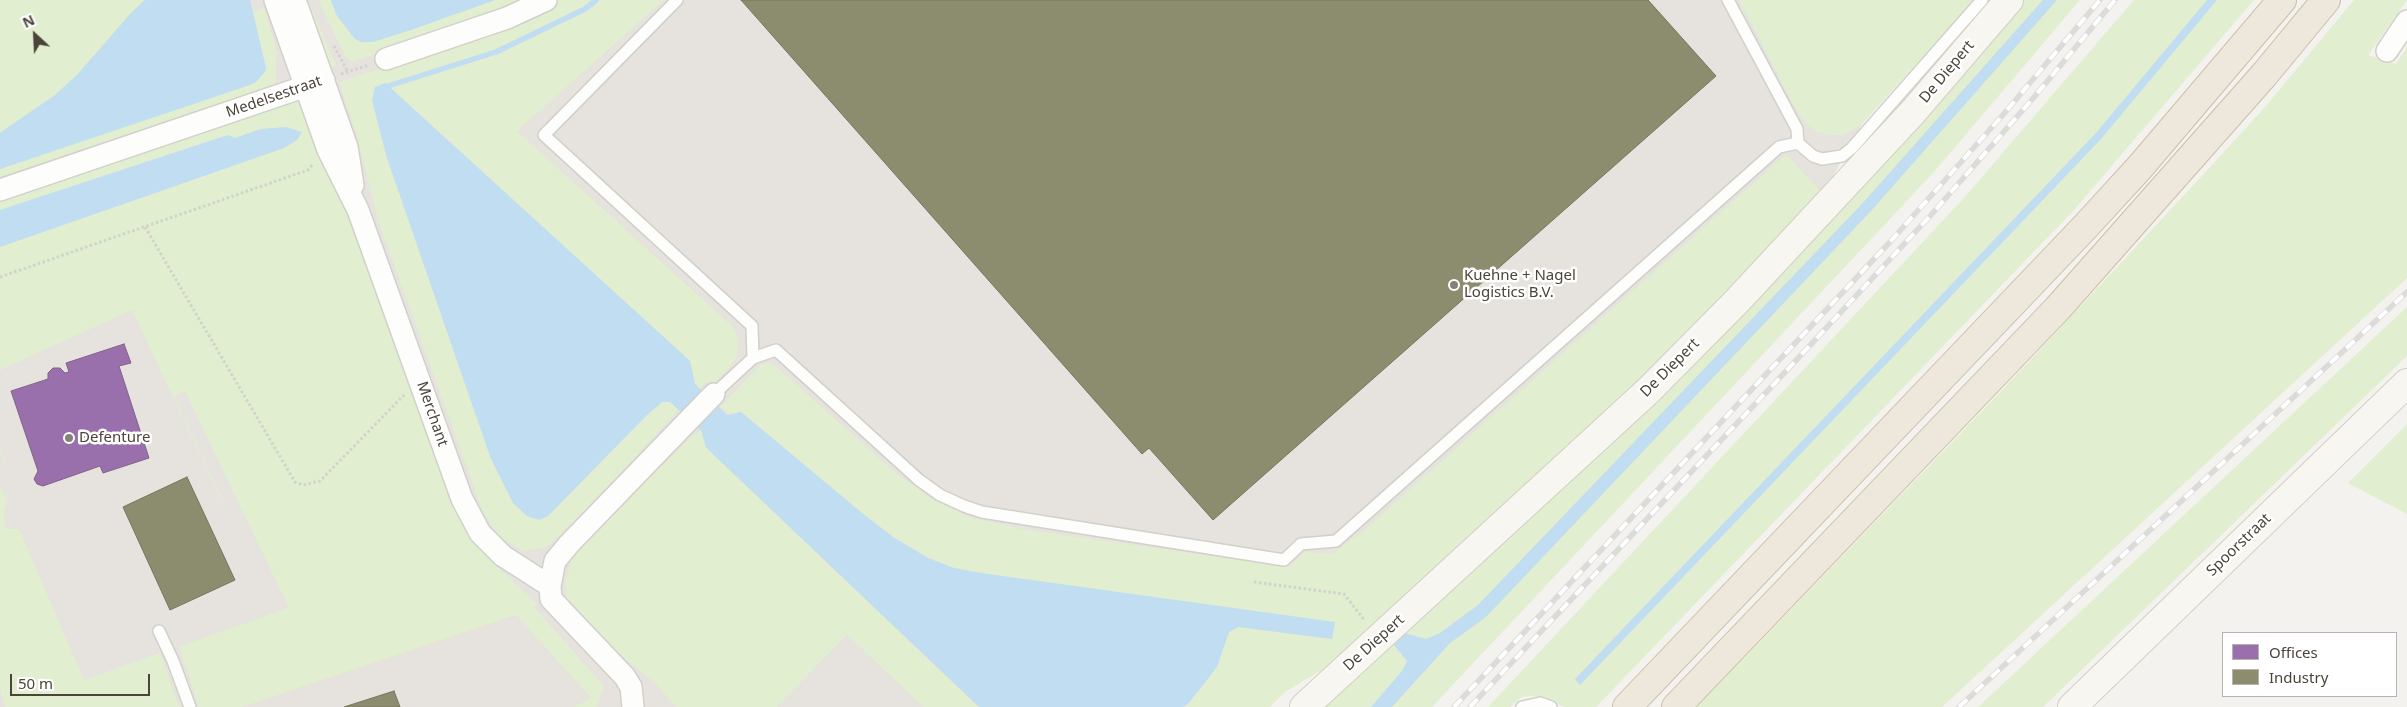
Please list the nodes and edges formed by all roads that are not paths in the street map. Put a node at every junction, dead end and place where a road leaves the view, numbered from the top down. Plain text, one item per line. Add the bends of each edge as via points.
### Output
1 (275, 0) edge
2 (294, 0) edge
3 (546, 0) edge
4 (677, 0) edge
5 (1728, 0) edge
6 (1982, 0) edge
7 (2008, 0) edge
8 (2282, 0) edge
9 (2326, 0) edge
10 (2407, 22) edge
11 (2387, 51) dead end
12 (386, 59) road end
13 (315, 83) junction
14 (1798, 143) junction
15 (0, 190) edge
16 (358, 210) junction
17 (753, 358) junction
18 (2407, 383) edge
19 (714, 394) joint
20 (550, 586) junction
21 (159, 631) dead end
22 (1632, 702) edge
23 (190, 707) edge
24 (633, 707) edge
25 (1304, 707) edge
26 (1522, 707) edge
27 (1551, 707) edge
28 (1612, 707) edge
29 (1676, 707) edge
30 (2072, 707) edge

1 - 13 street
2 - 13 street
3 - 12 street via 507,18
4 - 17 lane via 544,135 752,326
5 - 14 lane via 1797,129
6 - 14 lane via 1852,148 1837,157 1822,159
7 - 25 main road, De Diepert via 1913,112 1676,362 1558,476
8 - 22 highway via 2085,227
9 - 29 highway via 2264,76 2058,308
10 - 11 street
13 - 15 street, Medelsestraat
13 - 16 street via 330,152
13 - 16 street via 347,147
14 - 17 lane via 1779,147 1336,541 1302,544 1284,560 982,512 964,506 919,480 776,350
16 - 20 street, Merchant via 462,498 480,533 503,556
17 - 19 lane
18 - 30 main road, Spoorstraat
19 - 20 street via 569,544 555,561
20 - 24 street via 551,599 625,677 631,687
21 - 23 lane
22 - 28 lane
26 - 27 lane via 1540,703

